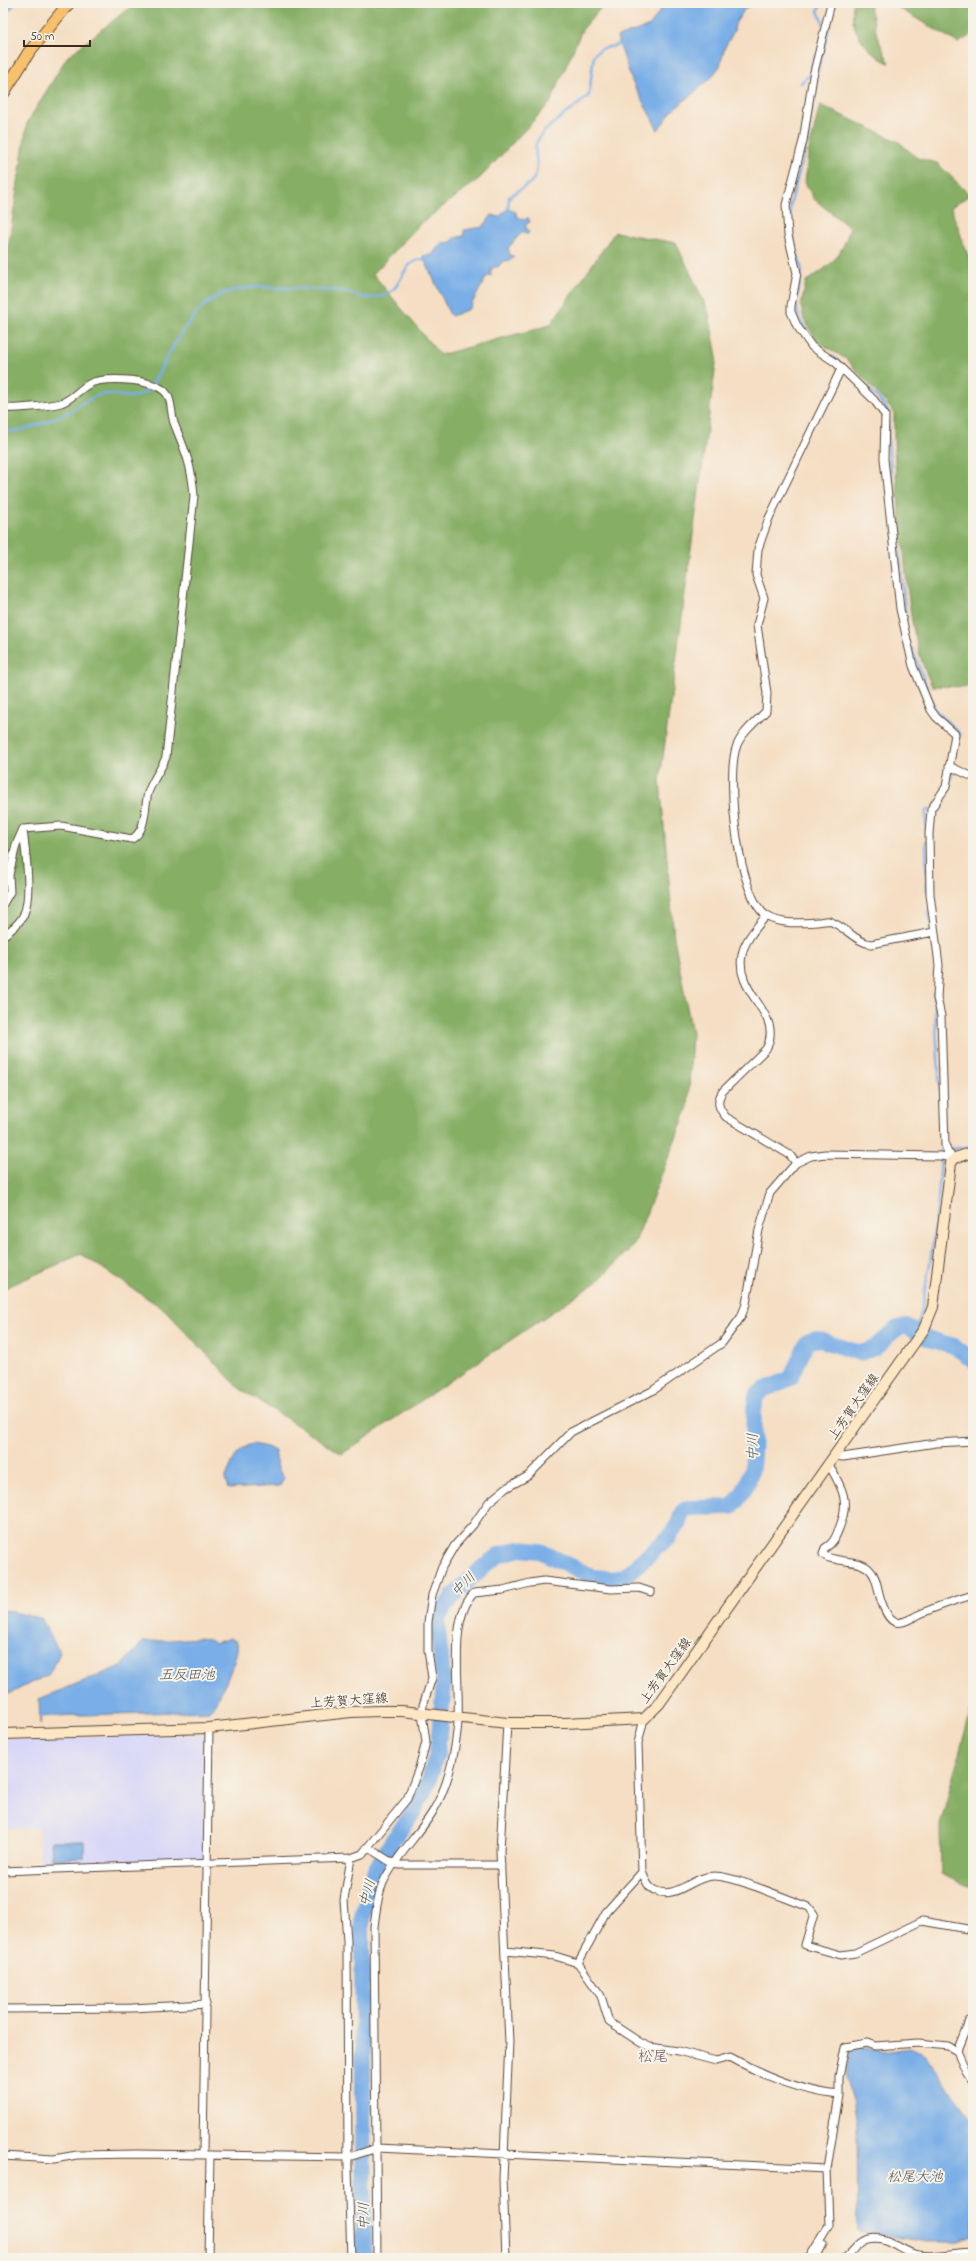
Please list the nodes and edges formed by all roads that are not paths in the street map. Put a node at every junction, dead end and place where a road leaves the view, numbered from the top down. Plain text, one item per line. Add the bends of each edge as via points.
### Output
1 (69, 3) edge
2 (831, 3) edge
3 (3, 94) edge
4 (842, 369) junction
5 (3, 408) edge
6 (951, 767) junction
7 (973, 777) edge
8 (23, 829) junction
9 (3, 904) edge
10 (766, 916) junction
11 (932, 932) junction
12 (3, 936) edge
13 (973, 1152) edge
14 (955, 1158) junction
15 (796, 1163) junction
16 (973, 1441) edge
17 (835, 1456) junction
18 (829, 1466) junction
19 (651, 1592) dead end
20 (973, 1595) edge
21 (426, 1714) junction
22 (455, 1718) junction
23 (644, 1719) junction
24 (507, 1723) junction
25 (209, 1728) junction
26 (3, 1734) edge
27 (370, 1849) junction
28 (351, 1858) junction
29 (392, 1862) junction
30 (207, 1864) junction
31 (501, 1865) junction
32 (3, 1872) edge
33 (642, 1872) junction
34 (973, 1930) edge
35 (506, 1951) junction
36 (578, 1963) junction
37 (206, 2004) junction
38 (3, 2009) edge
39 (973, 2019) edge
40 (956, 2051) junction
41 (973, 2081) edge
42 (839, 2095) junction
43 (377, 2148) junction
44 (207, 2154) junction
45 (505, 2154) junction
46 (3, 2156) edge
47 (349, 2157) junction
48 (827, 2169) junction
49 (825, 2234) junction
50 (973, 2252) edge
51 (208, 2258) edge
52 (351, 2258) edge
53 (377, 2258) edge
54 (506, 2258) edge
55 (809, 2258) edge
56 (816, 2258) edge
57 (845, 2258) edge

1 - 3 main road via 29,52
2 - 4 street via 813,76 803,141 786,205 786,214 797,273 791,306 793,318 812,348
4 - 6 street via 874,400 885,415 884,459 900,609 913,666 931,710 955,734
4 - 10 street via 769,518 756,560 756,575 764,598 757,625 767,693 766,711 736,748 732,782 733,807 743,871 759,908
5 - 8 street via 61,403 90,384 101,380 116,379 152,385 164,391 169,398 174,422 189,459 194,496 166,757 148,794 144,822 132,839 61,826
6 - 7 street
6 - 11 street via 944,793 931,810
8 - 9 street via 16,845 9,875 10,892
8 - 12 street via 27,900 23,917
10 - 11 street via 791,923 829,921 861,941 871,944
10 - 15 street via 746,945 741,965 747,990 770,1026 770,1041 762,1053 723,1091 718,1104 726,1118 790,1155
11 - 14 street via 939,965 937,998 941,1016 945,1145 948,1153
13 - 14 main road
14 - 15 street via 825,1154 811,1156
14 - 17 main road, 上芳賀大窪線 via 948,1171 933,1307 917,1340
15 - 21 street via 770,1193 758,1230 746,1304 741,1317 722,1343 652,1391 571,1432 528,1476 506,1488 489,1502 474,1525 455,1545 442,1567 432,1595 428,1636 432,1678 423,1705
16 - 17 street via 936,1443 843,1457
17 - 18 main road, 上芳賀大窪線
18 - 20 street via 841,1486 846,1506 836,1538 832,1544 824,1548 824,1554 829,1558 856,1561 870,1570 875,1577 880,1599 891,1620 905,1621 939,1604 956,1602
18 - 23 main road, 上芳賀大窪線 via 659,1704
19 - 22 street via 639,1588 611,1589 544,1581 474,1593 465,1606 460,1628 457,1654 459,1687
21 - 22 main road, 上芳賀大窪線
21 - 25 main road, 上芳賀大窪線 via 351,1712
21 - 27 street via 424,1754 407,1799
22 - 24 main road, 上芳賀大窪線
22 - 29 street via 458,1731 442,1790 432,1813
23 - 24 main road, 上芳賀大窪線
23 - 33 street via 638,1743
24 - 31 street
25 - 26 main road, 上芳賀大窪線
25 - 30 street
27 - 28 street
27 - 29 street
28 - 30 street
28 - 47 street via 344,1900 348,1941
29 - 31 street
29 - 43 street via 379,1894 374,1927
30 - 32 street
30 - 37 street
31 - 35 street
33 - 34 street via 654,1890 671,1893 702,1878 715,1876 809,1907 814,1914 805,1945 841,1955 855,1953 922,1921
33 - 36 street via 606,1912
35 - 36 street via 555,1956
35 - 45 street via 509,2042
36 - 42 street via 601,1996 609,2022 641,2043 716,2062 730,2057 751,2069 790,2084 820,2093
37 - 38 street via 132,2008
37 - 44 street
39 - 40 street via 969,2021
40 - 41 street
40 - 42 street via 948,2046 918,2044 875,2046 867,2043 845,2047 839,2076
42 - 48 street
43 - 45 street
43 - 47 street
43 - 53 street
44 - 46 street via 77,2155 54,2159
44 - 47 street
44 - 51 street
45 - 48 street
45 - 54 street via 503,2179
47 - 52 street
48 - 49 street via 830,2220
49 - 55 street
49 - 56 street
50 - 57 street via 917,2255 879,2238 869,2238 861,2242

